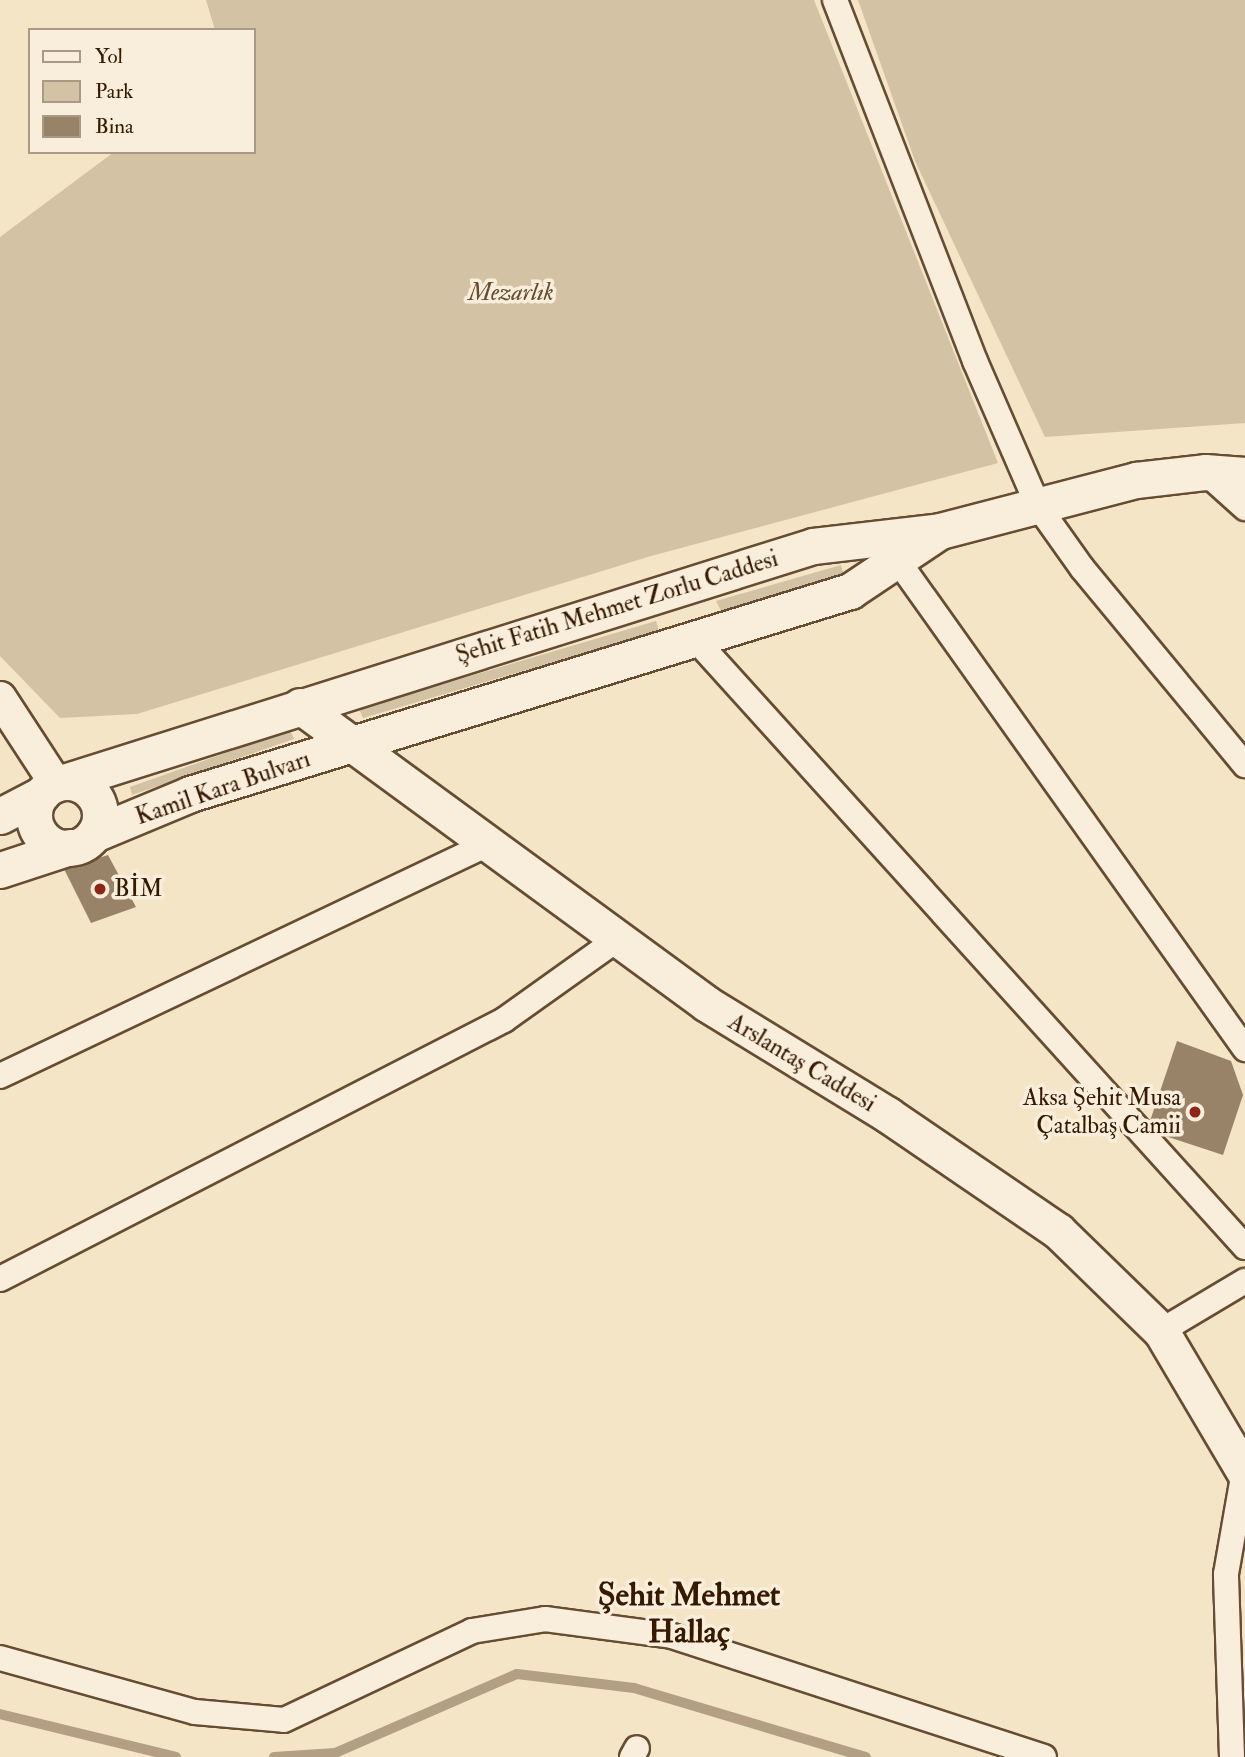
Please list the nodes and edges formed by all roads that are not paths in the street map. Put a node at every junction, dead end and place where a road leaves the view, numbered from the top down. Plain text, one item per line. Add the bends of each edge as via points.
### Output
1 (835, 0) edge
2 (1205, 472) junction
3 (1245, 475) edge
4 (1038, 506) junction
5 (1245, 509) edge
6 (940, 531) junction
7 (898, 561) junction
8 (695, 639) junction
9 (0, 698) edge
10 (300, 706) junction
11 (352, 745) junction
12 (1245, 765) edge
13 (54, 787) junction
14 (0, 816) edge
15 (82, 841) junction
16 (488, 845) junction
17 (0, 870) edge
18 (616, 940) junction
19 (1245, 1049) edge
20 (0, 1076) edge
21 (1245, 1247) edge
22 (0, 1279) edge
23 (1245, 1281) edge
24 (1161, 1331) junction
25 (1244, 1472) edge
26 (0, 1658) edge
27 (1044, 1757) edge
28 (1232, 1757) edge

1 - 4 street via 975,360
2 - 3 main road, Şehit Fatih Mehmet Zorlu Caddesi
2 - 4 main road, Şehit Fatih Mehmet Zorlu Caddesi via 1124,482
2 - 5 street
4 - 6 main road, Şehit Fatih Mehmet Zorlu Caddesi via 1010,509
4 - 12 street via 1082,568
6 - 7 main road, Şehit Fatih Mehmet Zorlu Caddesi
6 - 10 main road, Şehit Fatih Mehmet Zorlu Caddesi via 813,546
7 - 8 main road, Şehit Fatih Mehmet Zorlu Caddesi via 849,591
7 - 19 street
8 - 11 main road, Şehit Fatih Mehmet Zorlu Caddesi
8 - 21 street
9 - 13 street
10 - 11 main road, Arslantaş Caddesi
10 - 13 main road
11 - 15 main road, Kamil Kara Bulvarı via 190,794
11 - 16 main road, Arslantaş Caddesi
13 - 14 main road
13 - 15 main road via 86,788 96,799 100,813
13 - 15 main road via 34,817 40,834 53,845
15 - 17 main road, Kamil Kara Bulvarı
16 - 18 main road, Arslantaş Caddesi
16 - 20 street
18 - 22 street via 504,1020
18 - 24 main road, Arslantaş Caddesi via 734,1023 888,1115 1058,1231
23 - 24 street
24 - 25 main road, Arslantaş Caddesi
25 - 28 street via 1226,1574
26 - 27 street via 195,1712 284,1720 472,1631 545,1619 672,1636

